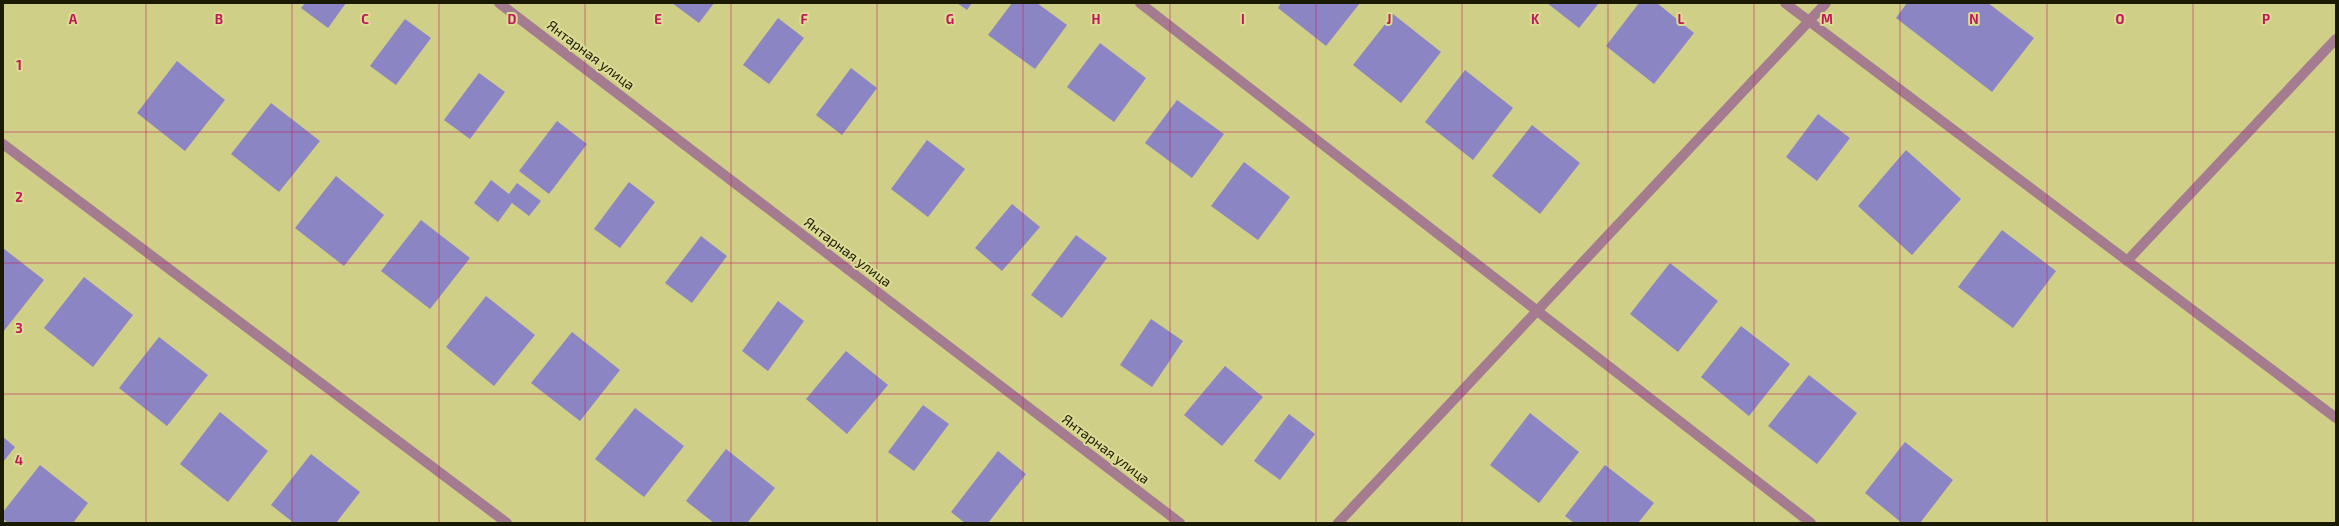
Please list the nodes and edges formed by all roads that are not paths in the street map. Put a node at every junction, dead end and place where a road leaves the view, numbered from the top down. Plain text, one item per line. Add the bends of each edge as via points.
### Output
1 (500, 3) edge
2 (1140, 3) edge
3 (1785, 3) edge
4 (1826, 3) edge
5 (1809, 21) junction
6 (2336, 39) edge
7 (3, 144) edge
8 (2127, 261) junction
9 (1537, 311) junction
10 (2336, 418) edge
11 (507, 523) edge
12 (1180, 523) edge
13 (1338, 523) edge
14 (1811, 523) edge

1 - 12 street, Янтарная улица
2 - 9 street
3 - 5 street
4 - 5 street
5 - 8 street
5 - 9 street
6 - 8 street
7 - 11 street
8 - 10 street
9 - 13 street
9 - 14 street

